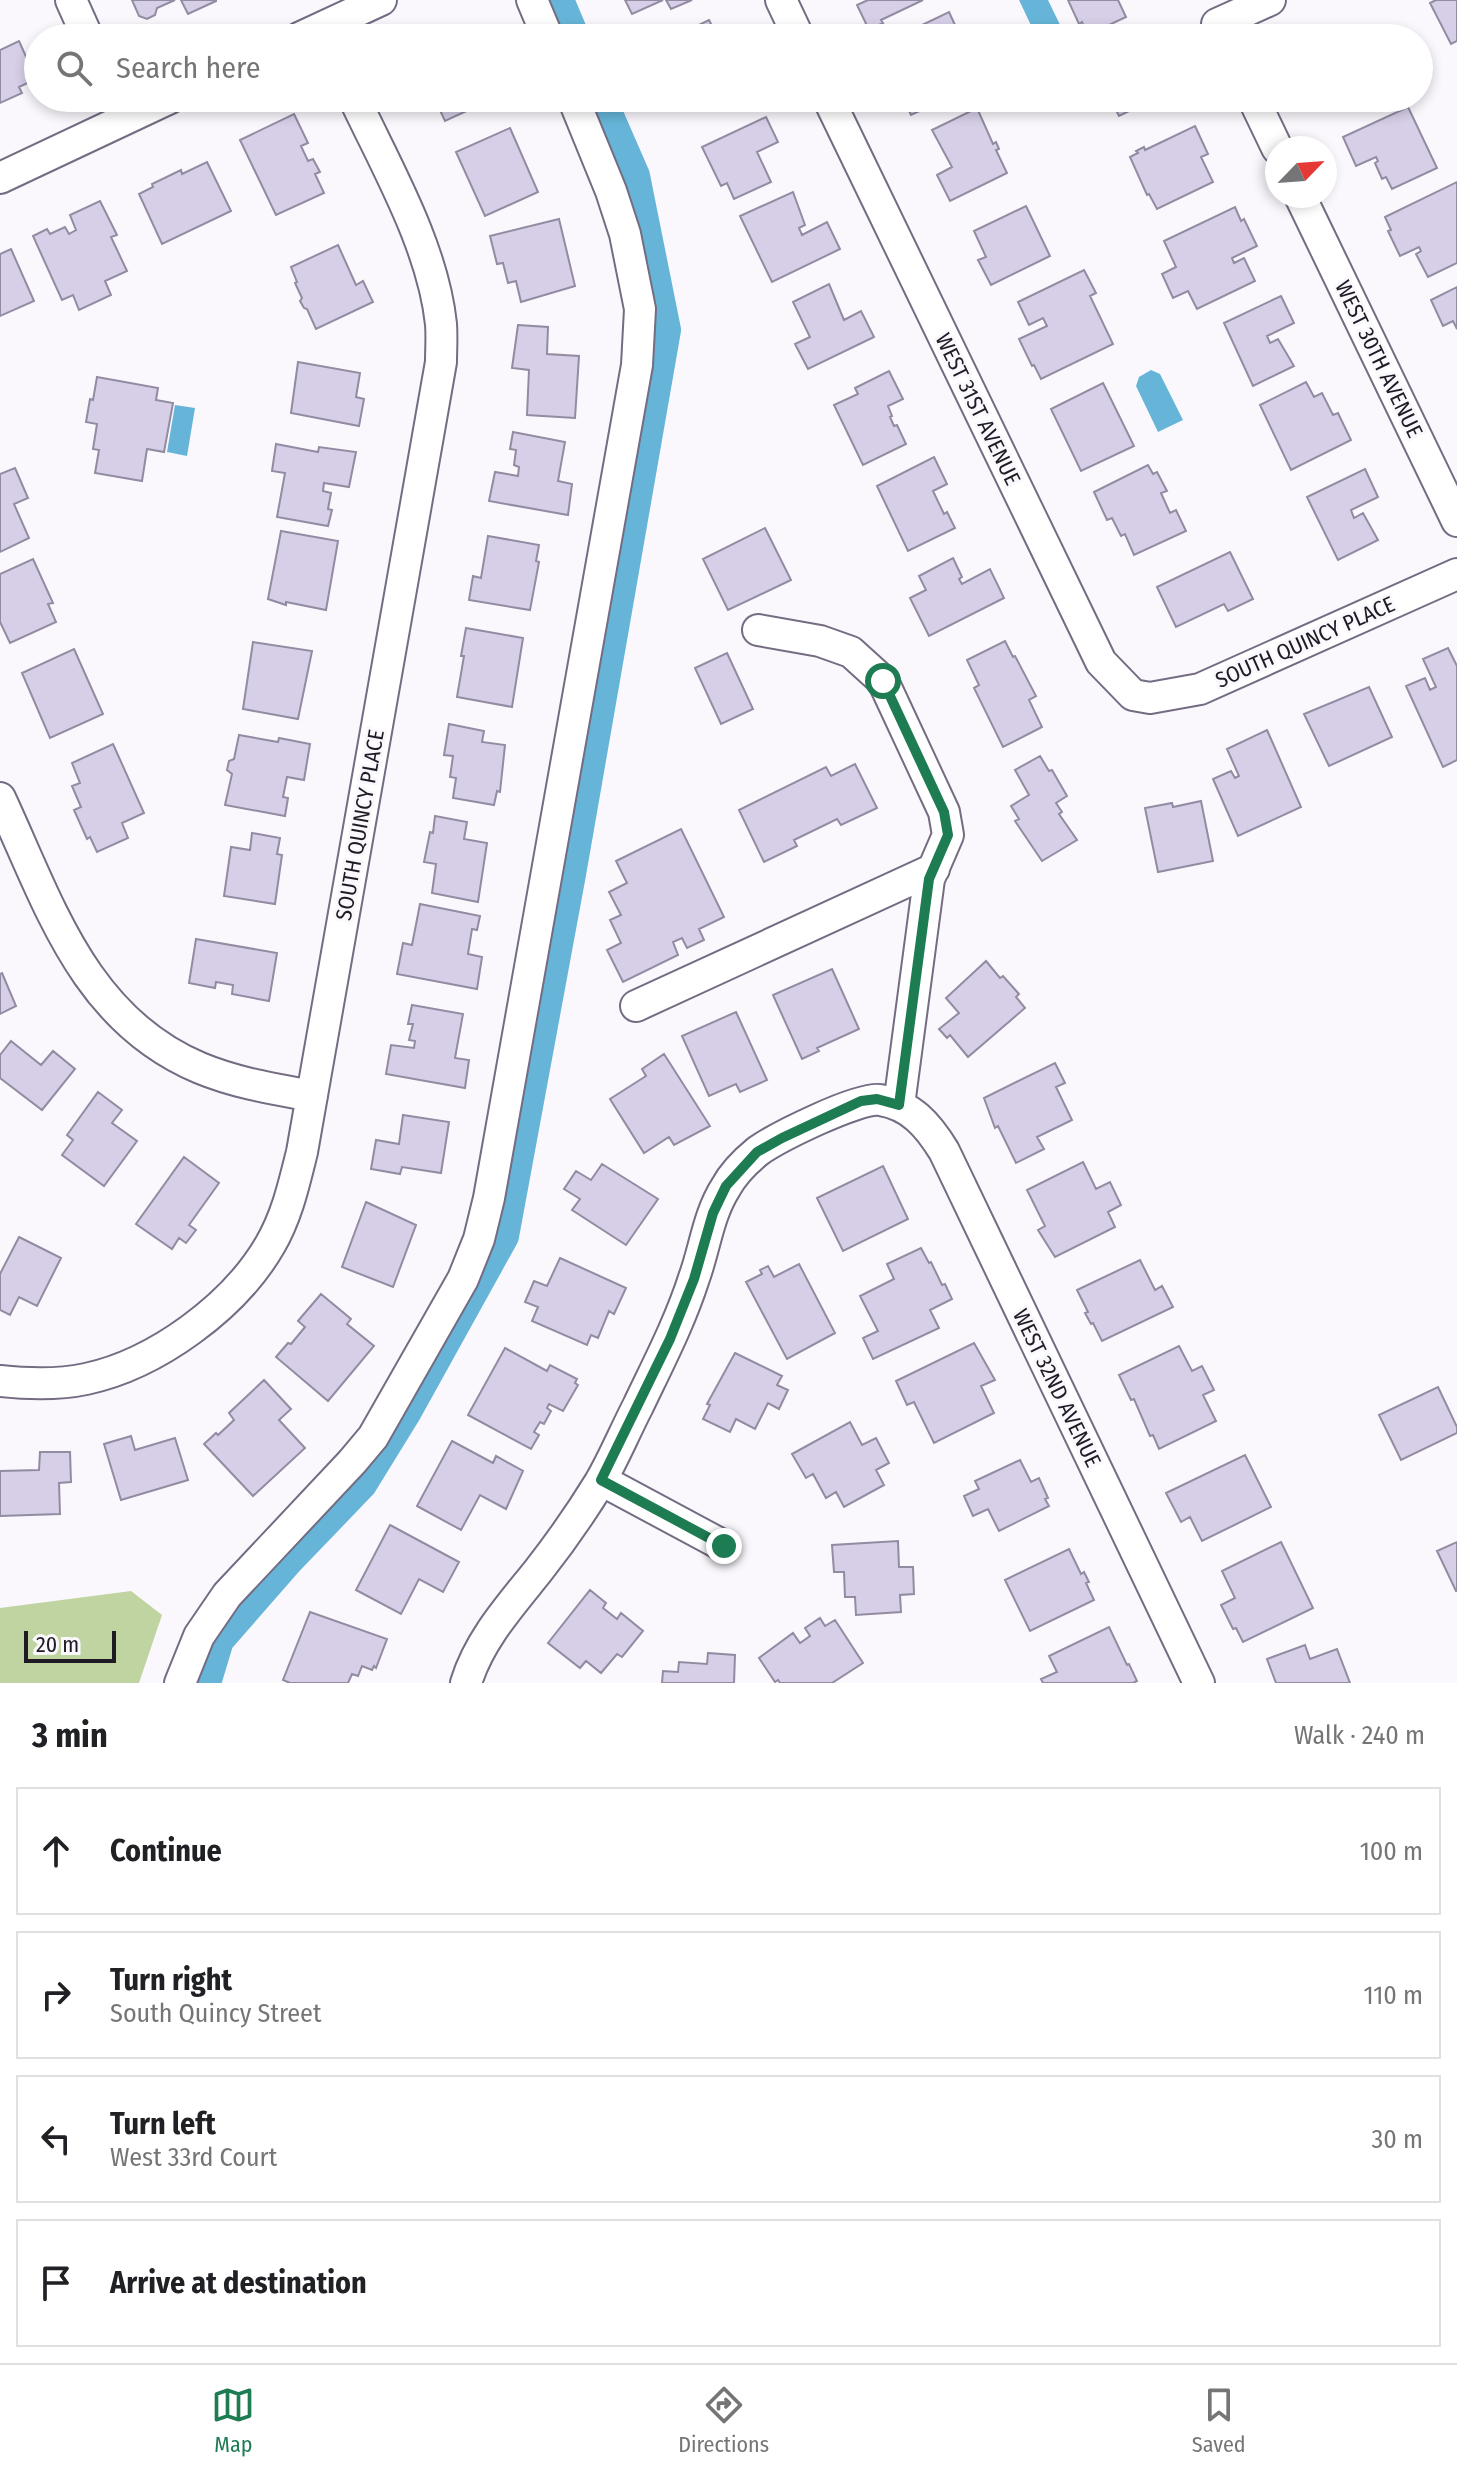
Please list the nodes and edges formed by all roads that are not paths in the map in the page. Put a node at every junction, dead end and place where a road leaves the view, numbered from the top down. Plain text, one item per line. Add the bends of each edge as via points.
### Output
1 (71, 0) edge
2 (381, 0) edge
3 (532, 0) edge
4 (781, 0) edge
5 (1270, 0) edge
6 (1216, 21) edge
7 (82, 24) edge
8 (335, 24) edge
9 (542, 24) edge
10 (792, 24) edge
11 (114, 112) edge
12 (361, 112) edge
13 (579, 112) edge
14 (835, 112) edge
15 (1260, 112) edge
16 (1271, 136) edge
17 (0, 178) edge
18 (1306, 208) edge
19 (1457, 521) edge
20 (1457, 574) edge
21 (758, 630) dead end
22 (1150, 698) joint
23 (0, 798) edge
24 (934, 869) junction
25 (636, 1006) dead end
26 (312, 1096) junction
27 (899, 1105) junction
28 (0, 1381) edge
29 (601, 1480) junction
30 (724, 1546) dead end
31 (180, 1683) edge
32 (466, 1683) edge
33 (1199, 1683) edge

1 - 7 street
2 - 8 street
3 - 9 street
4 - 10 street
5 - 6 street
11 - 17 street
12 - 26 street, SOUTH QUINCY PLACE via 417,233 441,324 441,362
13 - 31 street via 625,234 640,309 637,365 479,1239 463,1279 373,1437 227,1595 199,1636
14 - 22 street, WEST 31ST AVENUE via 1101,662 1133,695
15 - 16 street
18 - 19 street, WEST 30TH AVENUE
20 - 22 street, SOUTH QUINCY PLACE via 1200,689
21 - 24 street via 851,652 883,681 944,812 948,835
23 - 26 street via 79,964 101,996 136,1030 198,1068
24 - 25 street
24 - 27 street
26 - 28 street, SOUTH QUINCY PLACE via 290,1201 271,1244 220,1306 187,1332 121,1368 49,1383
27 - 29 street via 861,1101 757,1152 726,1186 670,1339
27 - 33 street, WEST 32ND AVENUE via 914,1113 944,1151
29 - 30 street
29 - 32 street via 563,1539 490,1632

